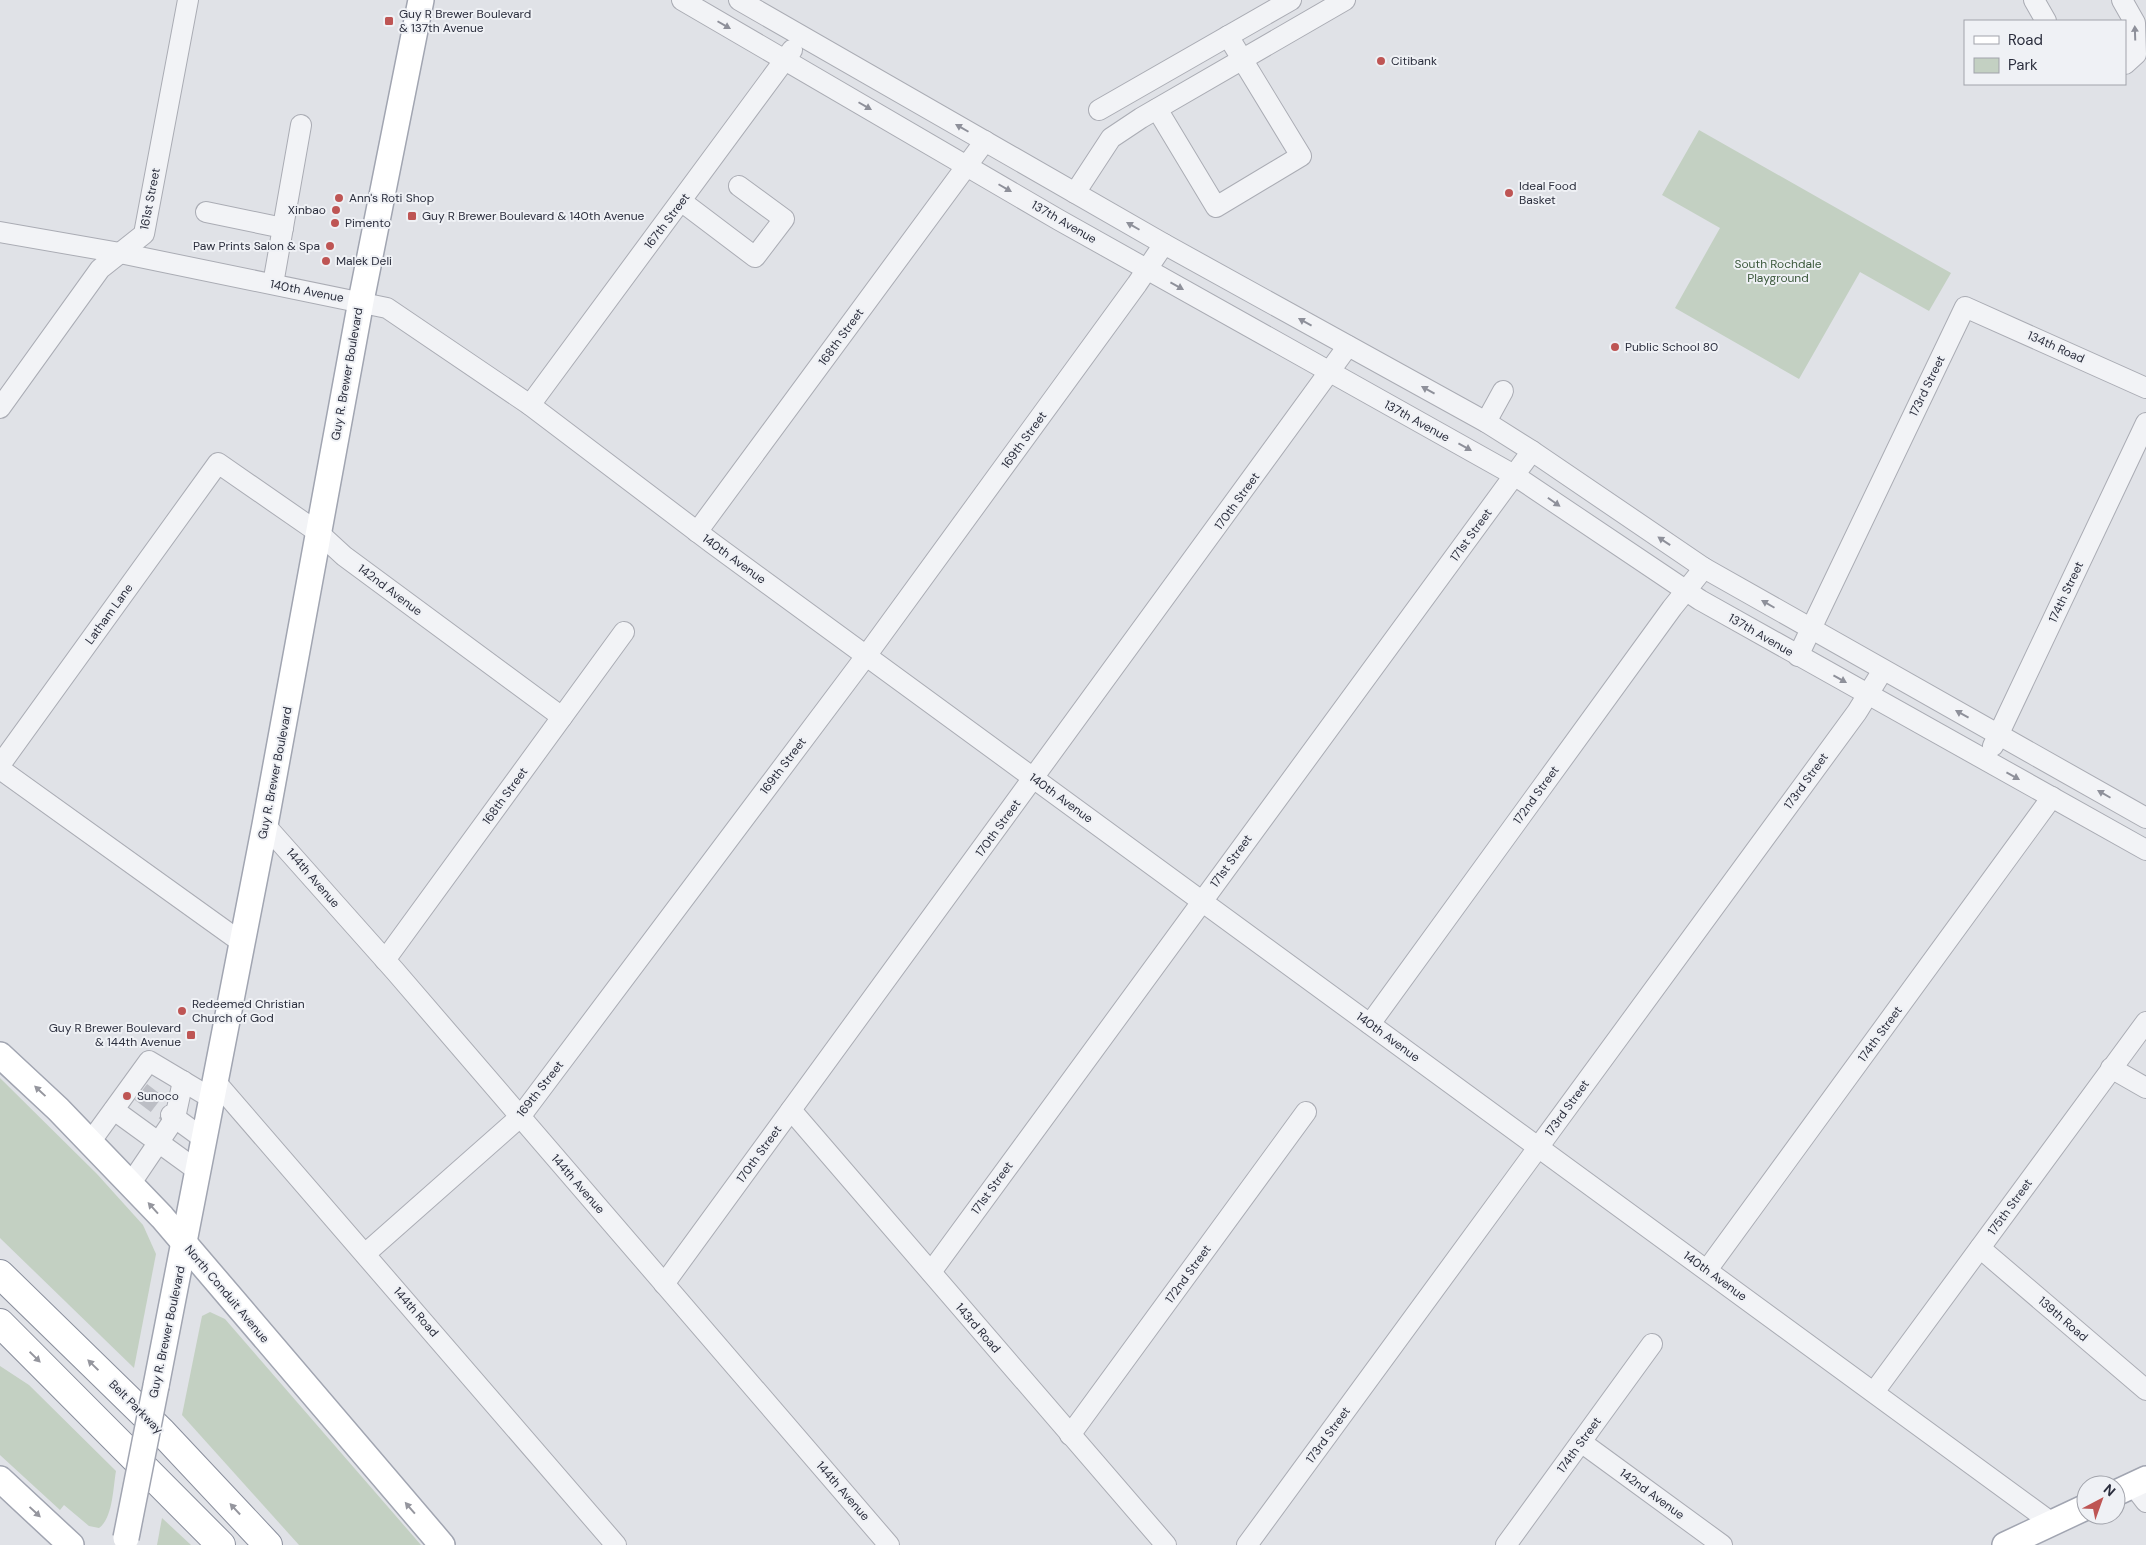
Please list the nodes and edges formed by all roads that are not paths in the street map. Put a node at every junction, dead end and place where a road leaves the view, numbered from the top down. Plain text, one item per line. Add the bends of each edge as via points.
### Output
1 (188, 0) edge
2 (421, 0) edge
3 (682, 0) edge
4 (739, 0) edge
5 (1291, 0) edge
6 (1345, 0) edge
7 (2034, 0) edge
8 (2122, 0) edge
9 (2045, 20) edge
10 (802, 36) junction
11 (1228, 36) junction
12 (1243, 59) junction
13 (785, 60) junction
14 (2126, 63) edge
15 (1157, 109) junction
16 (1099, 110) dead end
17 (301, 125) dead end
18 (985, 142) junction
19 (967, 166) junction
20 (740, 186) dead end
21 (1075, 193) junction
22 (681, 201) junction
23 (206, 212) dead end
24 (283, 228) junction
25 (0, 232) edge
26 (1164, 244) junction
27 (120, 253) junction
28 (1147, 269) junction
29 (274, 284) junction
30 (361, 301) junction
31 (1965, 307) joint
32 (1348, 346) junction
33 (1331, 372) junction
34 (2146, 388) edge
35 (1504, 391) dead end
36 (530, 405) junction
37 (0, 408) edge
38 (1486, 422) junction
39 (2146, 423) edge
40 (1532, 451) junction
41 (218, 463) joint
42 (1514, 475) junction
43 (697, 532) junction
44 (319, 533) junction
45 (1704, 568) junction
46 (1685, 591) junction
47 (1811, 628) junction
48 (624, 632) dead end
49 (866, 656) junction
50 (1798, 656) junction
51 (1884, 670) junction
52 (1869, 695) junction
53 (562, 718) junction
54 (1999, 735) junction
55 (1986, 760) junction
56 (0, 765) edge
57 (0, 769) edge
58 (1034, 778) junction
59 (2052, 797) junction
60 (2146, 818) edge
61 (265, 825) junction
62 (2146, 850) edge
63 (1202, 901) junction
64 (241, 942) junction
65 (385, 960) junction
66 (2146, 1022) edge
67 (1370, 1024) junction
68 (0, 1055) edge
69 (2111, 1068) junction
70 (183, 1081) junction
71 (2146, 1088) edge
72 (213, 1089) junction
73 (114, 1110) junction
74 (791, 1110) junction
75 (1306, 1112) dead end
76 (173, 1116) junction
77 (520, 1117) junction
78 (204, 1139) junction
79 (91, 1141) junction
80 (159, 1143) junction
81 (1538, 1147) junction
82 (198, 1171) junction
83 (131, 1183) junction
84 (185, 1244) junction
85 (1980, 1248) junction
86 (365, 1254) junction
87 (0, 1261) edge
88 (1707, 1270) junction
89 (931, 1272) junction
90 (0, 1274) edge
91 (664, 1284) junction
92 (0, 1323) edge
93 (59, 1332) junction
94 (1652, 1344) dead end
95 (2146, 1390) edge
96 (1874, 1392) junction
97 (1070, 1435) junction
98 (1581, 1442) junction
99 (0, 1479) edge
100 (2076, 1512) edge
101 (2052, 1523) junction
102 (126, 1542) edge
103 (70, 1545) edge
104 (221, 1545) edge
105 (268, 1545) edge
106 (442, 1545) edge
107 (616, 1545) edge
108 (889, 1545) edge
109 (1166, 1545) edge
110 (1247, 1545) edge
111 (1506, 1545) edge
112 (1722, 1545) edge
113 (2005, 1545) edge

1 - 27 street, 161st Street via 144,234
2 - 30 main road, Guy R. Brewer Boulevard
3 -> 13 street, 137th Avenue
4 - 10 street
5 - 11 street
6 - 12 street
7 - 9 street
14 -> 8 street via 2136,54 2135,23
10 - 13 street, 167th Street
18 -> 10 street
11 - 12 street
11 - 16 street
12 - 15 street
12 - 15 street via 1301,156 1216,207
13 -> 19 street, 137th Avenue
13 - 22 street, 167th Street
15 - 21 street via 1111,138
17 - 24 street
18 - 19 street, 168th Street
18 - 21 street
19 -> 28 street, 137th Avenue
19 - 43 street, 168th Street
20 - 22 street via 784,219 755,258
26 -> 21 street
22 - 36 street, 167th Street
23 - 24 street
24 - 29 street
25 - 27 street, 140th Avenue
26 - 28 street, 169th Street
32 -> 26 street
27 - 29 street, 140th Avenue
27 - 37 street, 161st Street via 100,270
28 -> 33 street, 137th Avenue
28 - 49 street, 169th Street
29 - 30 street, 140th Avenue
30 - 36 street, 140th Avenue via 387,308
30 - 44 main road, Guy R. Brewer Boulevard
31 - 34 street, 134th Road
31 - 47 street, 173rd Street
32 - 33 street, 170th Street
38 -> 32 street
33 -> 42 street, 137th Avenue
33 - 58 street, 170th Street
35 - 38 street
36 - 43 street, 140th Avenue
38 - 40 street
39 - 54 street, 174th Street
40 - 42 street, 171st Street
45 -> 40 street
41 - 44 street, 142nd Avenue
41 - 56 street, Latham Lane
42 -> 46 street, 137th Avenue
42 - 63 street, 171st Street
43 - 49 street, 140th Avenue
44 - 53 street, 142nd Avenue via 344,556
44 - 61 main road, Guy R. Brewer Boulevard
45 - 46 street, 172nd Street
47 -> 45 street
46 - 50 street, 137th Avenue
46 - 67 street, 172nd Street
47 - 50 street, 173rd Street
47 - 51 street
48 - 53 street, 168th Street
49 - 58 street, 140th Avenue
49 - 77 street, 169th Street
50 -> 52 street, 137th Avenue
51 - 52 street, 173rd Street
54 -> 51 street
52 - 55 street, 137th Avenue
52 - 81 street, 173rd Street
53 - 65 street, 168th Street
54 - 55 street, 174th Street
60 -> 54 street
55 -> 59 street, 137th Avenue
57 - 64 street
58 - 63 street, 140th Avenue
58 - 74 street, 170th Street
59 - 62 street, 137th Avenue
59 - 88 street, 174th Street
61 - 64 main road, Guy R. Brewer Boulevard
61 - 65 street, 144th Avenue
63 - 67 street, 140th Avenue
63 - 89 street, 171st Street
64 - 72 main road, Guy R. Brewer Boulevard
65 - 77 street, 144th Avenue
66 - 69 street, 175th Street
67 - 81 street, 140th Avenue
79 -> 68 main road, North Conduit Avenue
69 - 71 street
69 - 85 street, 175th Street
70 - 72 street, 144th Road
70 - 73 street, 144th Road via 150,1061 136,1088
70 - 76 street
72 - 78 main road, Guy R. Brewer Boulevard
72 - 86 street, 144th Road
73 - 79 street
73 - 80 street
74 - 89 street, 143rd Road
74 - 91 street, 170th Street
75 - 97 street, 172nd Street
76 - 78 street
76 - 80 street
77 - 86 street, 169th Street
77 - 91 street, 144th Avenue
78 - 82 main road, Guy R. Brewer Boulevard
79 - 83 main road, North Conduit Avenue
80 - 82 street
80 - 83 street
81 - 88 street, 140th Avenue
81 - 110 street, 173rd Street
82 - 84 main road, Guy R. Brewer Boulevard
84 -> 83 main road, North Conduit Avenue
84 - 102 main road, Guy R. Brewer Boulevard, bridge
106 -> 84 main road, North Conduit Avenue
85 - 95 street, 139th Road
85 - 96 street, 175th Street
86 - 107 street, 144th Road
87 - 93 highway
88 - 96 street, 140th Avenue
89 - 97 street, 143rd Road
90 - 93 highway, Belt Parkway
91 - 108 street, 144th Avenue
92 -> 104 highway
105 -> 93 highway, Belt Parkway via 162,1432
94 - 98 street, 174th Street
96 - 101 street, 140th Avenue
97 - 109 street, 143rd Road
98 - 111 street, 174th Street
98 - 112 street, 142nd Avenue
99 -> 103 main road
100 - 101 main road
101 - 113 main road

